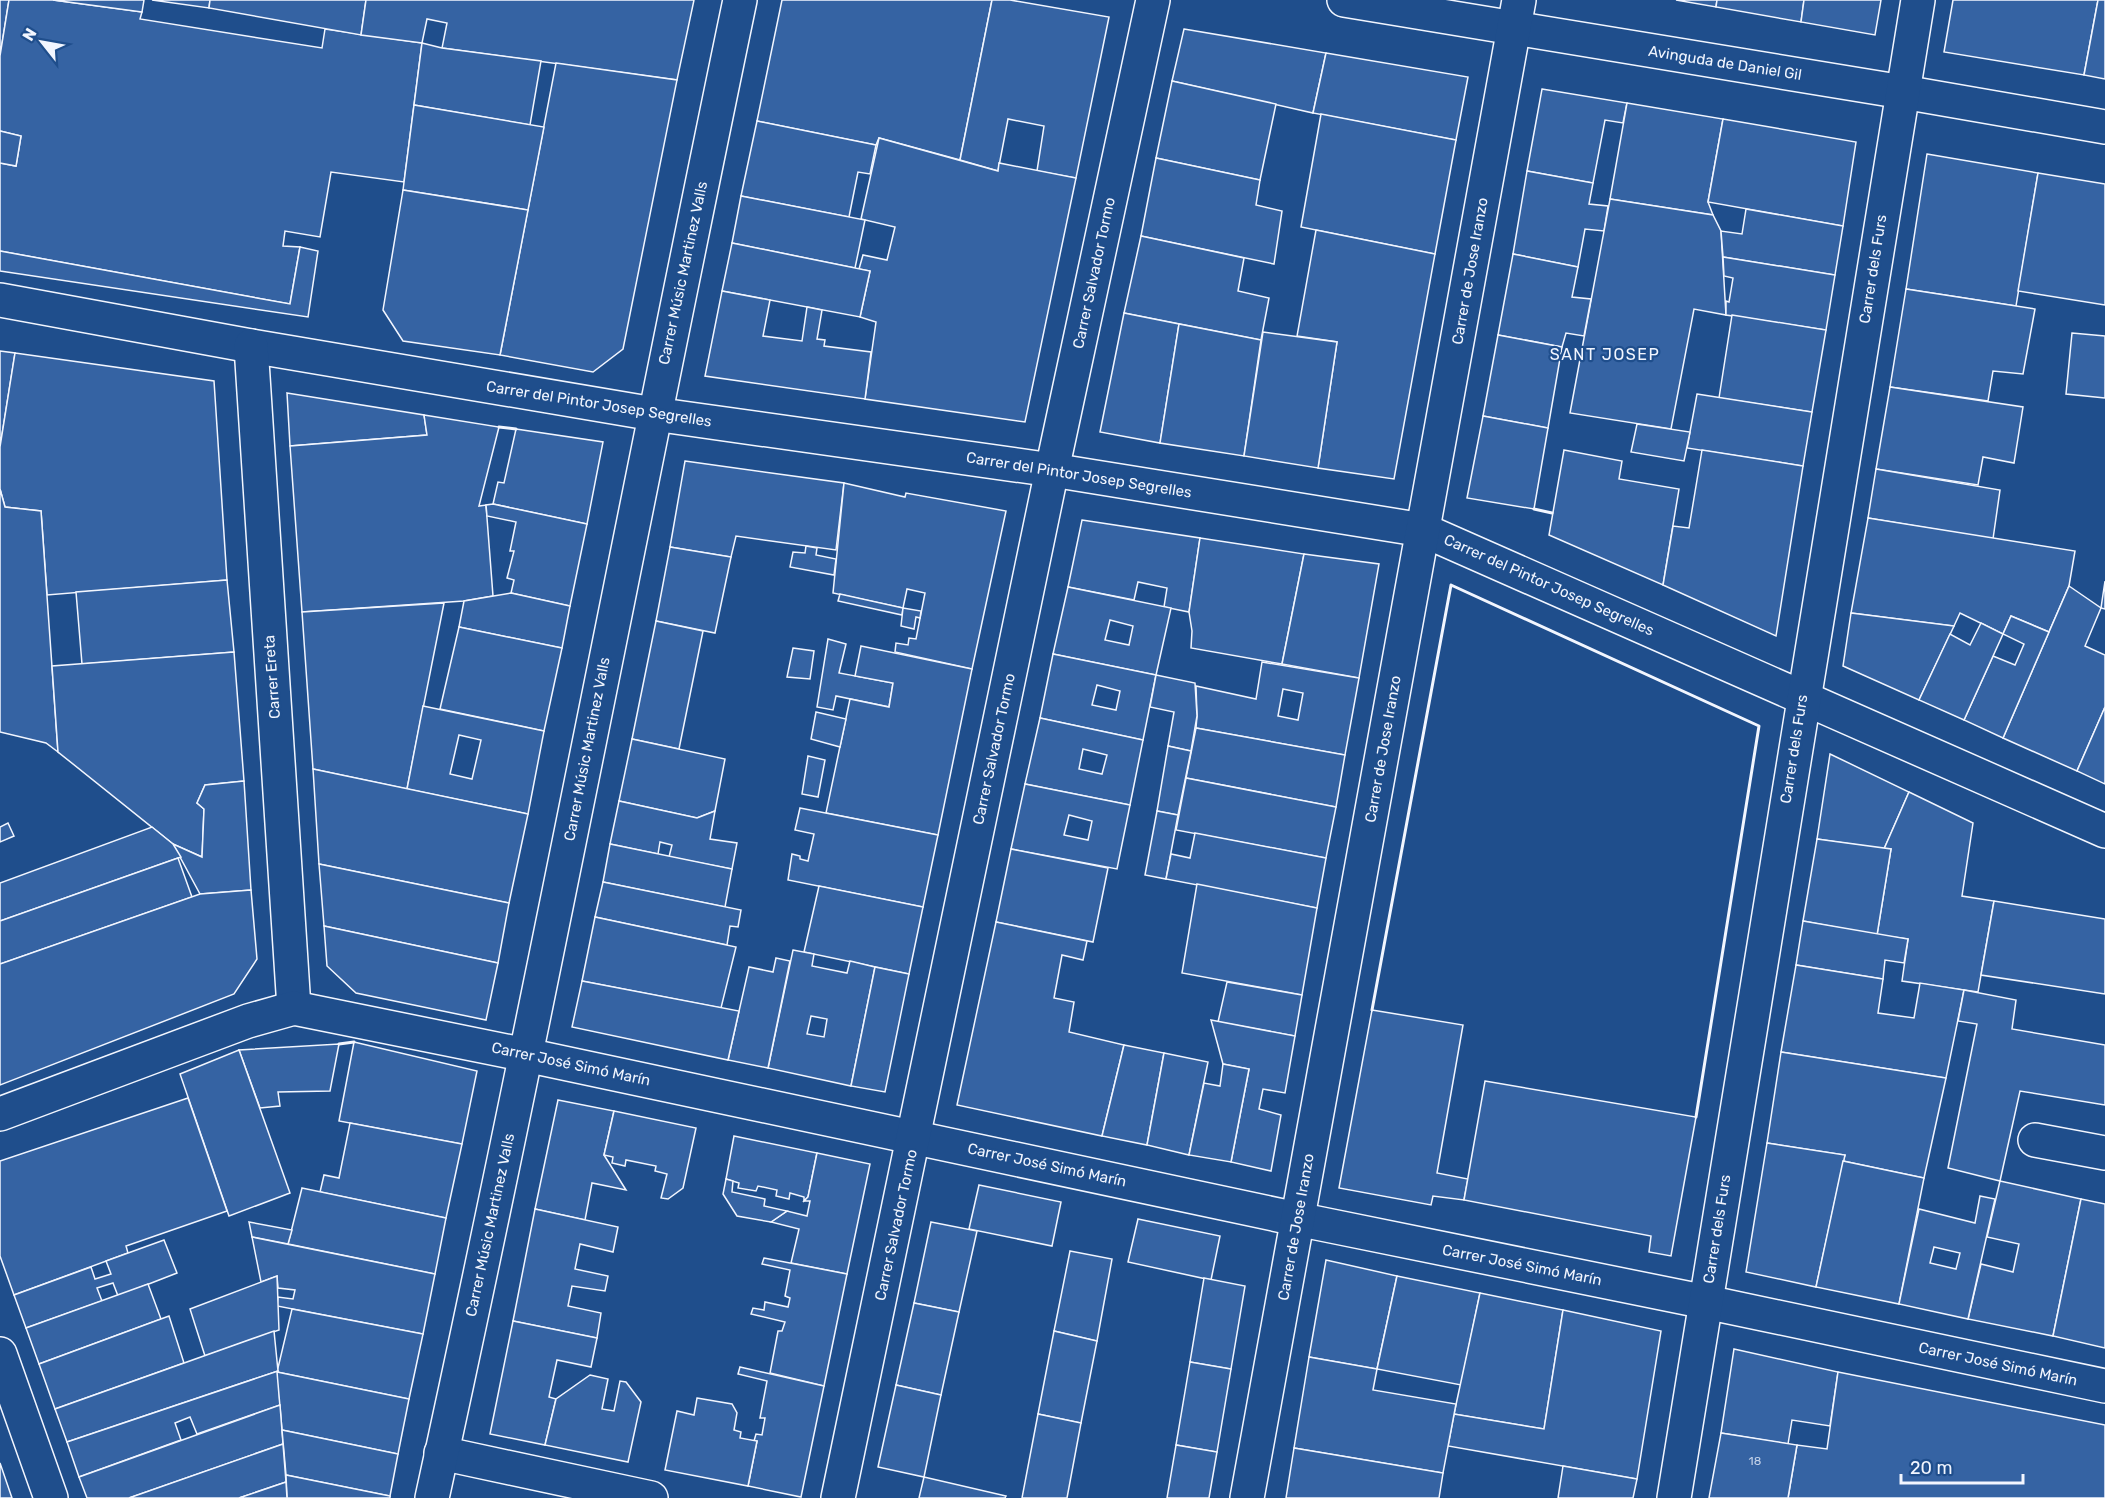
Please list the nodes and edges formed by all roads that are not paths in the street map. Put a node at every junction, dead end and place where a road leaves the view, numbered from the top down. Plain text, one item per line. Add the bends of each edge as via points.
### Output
1 (740, 0) edge
2 (1153, 0) edge
3 (1344, 0) edge
4 (1918, 0) edge
5 (1517, 15) edge
6 (1903, 92) junction
7 (2105, 127) edge
8 (0, 300) edge
9 (251, 346) junction
10 (654, 414) junction
11 (1052, 470) junction
12 (1423, 530) junction
13 (1803, 698) junction
14 (2105, 831) edge
15 (294, 1008) junction
16 (526, 1055) junction
17 (0, 1114) edge
18 (914, 1137) junction
19 (2035, 1140) dead end
20 (2105, 1153) edge
21 (1297, 1219) junction
22 (1706, 1302) junction
23 (0, 1354) edge
24 (2105, 1386) edge
25 (441, 1453) junction
26 (51, 1498) edge
27 (432, 1498) edge
28 (651, 1498) edge
29 (838, 1498) edge
30 (1247, 1498) edge
31 (1674, 1498) edge

1 - 10 street, Carrer Músic Martinez Valls
2 - 11 street, Carrer Salvador Tormo
3 - 5 street, Avinguda de Daniel Gil
4 - 6 street, Carrer dels Furs
5 - 6 street, Avinguda de Daniel Gil
5 - 12 street, Carrer de Jose Iranzo
6 - 7 street, Avinguda de Daniel Gil
6 - 13 street, Carrer dels Furs
8 - 9 street, Carrer del Pintor Josep Segrelles
9 - 10 street, Carrer del Pintor Josep Segrelles
9 - 15 street, Carrer Ereta
10 - 11 street, Carrer del Pintor Josep Segrelles
10 - 16 street, Carrer Músic Martinez Valls
11 - 12 street, Carrer del Pintor Josep Segrelles
11 - 18 street, Carrer Salvador Tormo
12 - 13 street, Carrer del Pintor Josep Segrelles
12 - 21 street, Carrer de Jose Iranzo
13 - 14 street, Carrer del Pintor Josep Segrelles
13 - 22 street, Carrer dels Furs
15 - 16 street, Carrer José Simó Marín
15 - 17 street, Carrer José Simó Marín via 248,1021
16 - 18 street, Carrer José Simó Marín
16 - 25 street, Carrer Músic Martinez Valls
18 - 21 street, Carrer José Simó Marín
18 - 29 street, Carrer Salvador Tormo
19 - 20 street
21 - 22 street, Carrer José Simó Marín
21 - 30 street, Carrer de Jose Iranzo
22 - 24 street, Carrer José Simó Marín
22 - 31 street, Carrer dels Furs
23 - 26 street
25 - 27 street, Carrer Músic Martinez Valls
25 - 28 street

